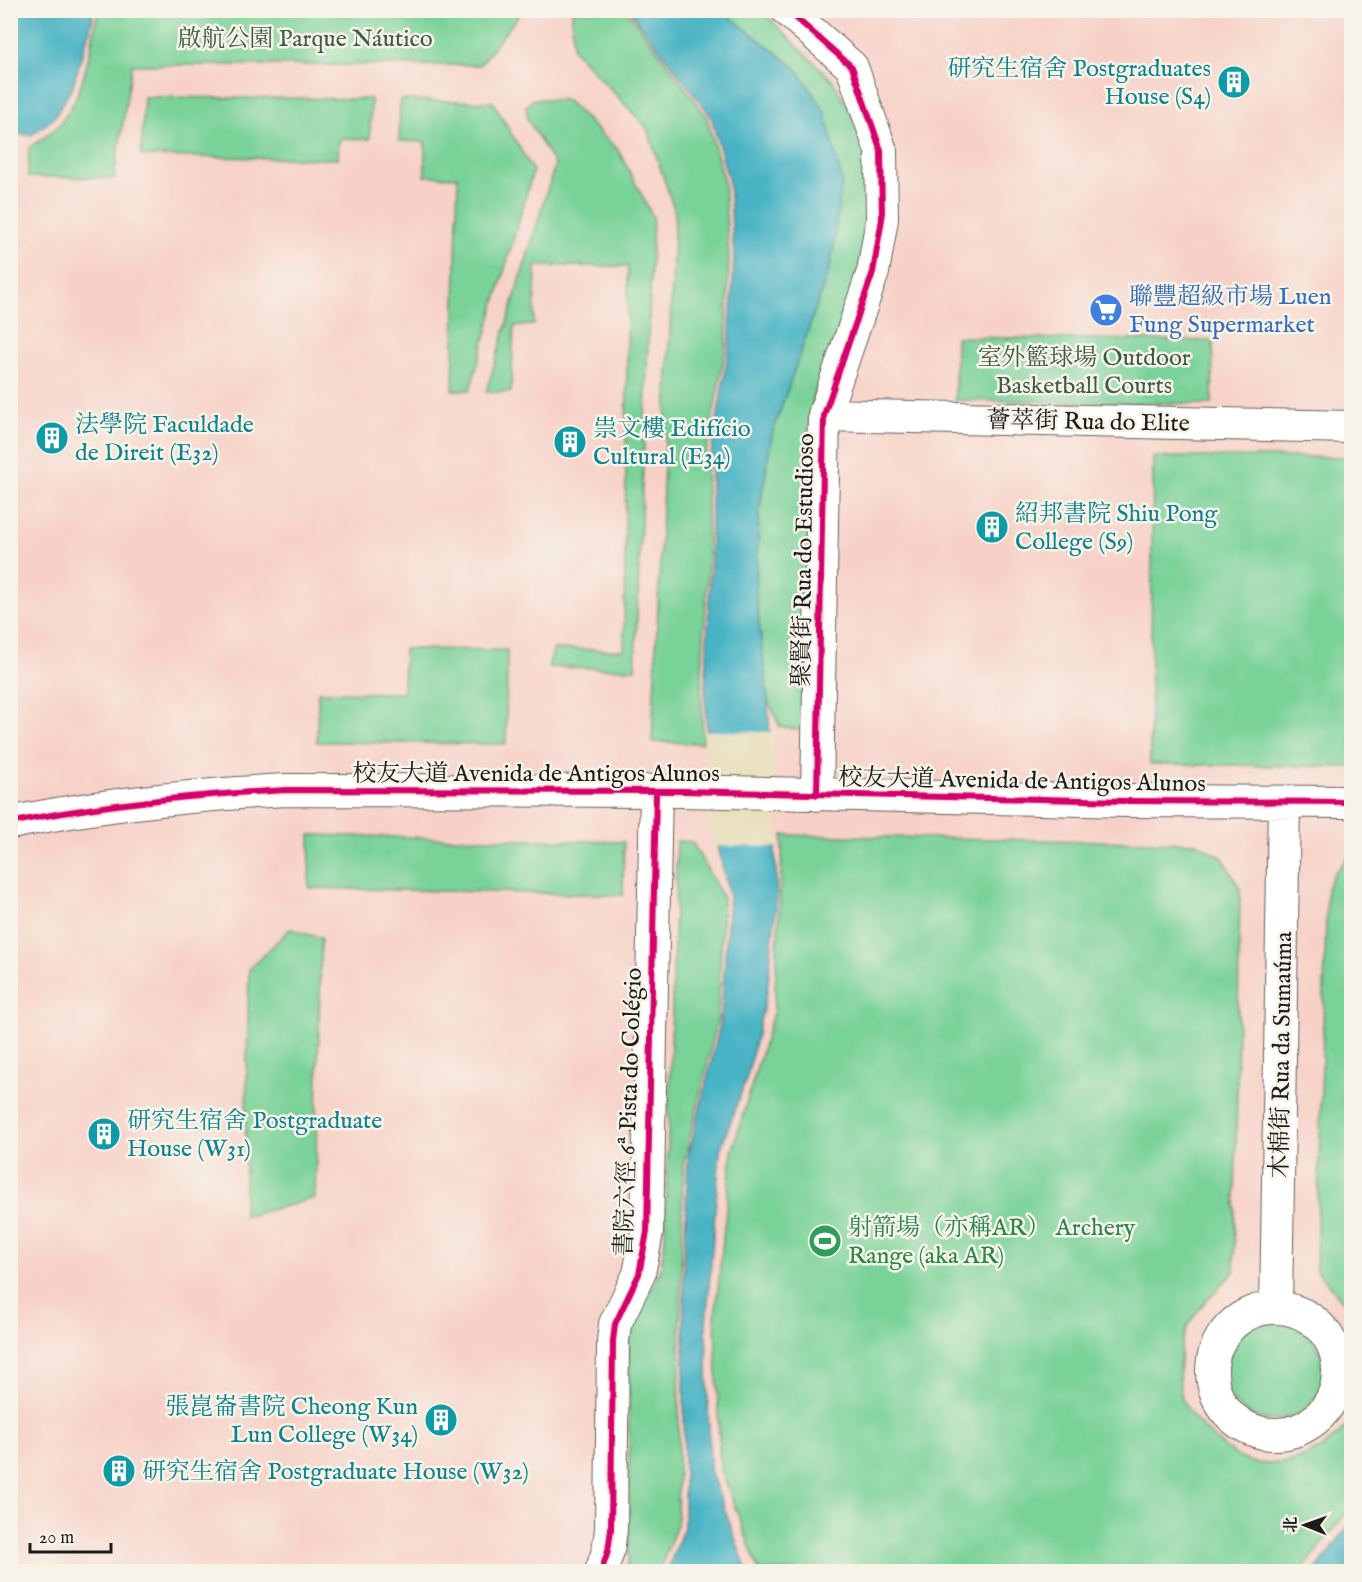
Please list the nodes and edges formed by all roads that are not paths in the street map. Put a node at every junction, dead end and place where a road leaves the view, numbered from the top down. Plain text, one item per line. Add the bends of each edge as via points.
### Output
1 (787, 10) edge
2 (824, 415) junction
3 (1352, 427) edge
4 (669, 791) junction
5 (812, 795) junction
6 (1284, 802) junction
7 (1352, 802) edge
8 (10, 823) edge
9 (1276, 1308) junction
10 (601, 1572) edge

1 - 2 street, 聚賢街 Rua do Estudioso via 852,67 881,151 882,219 873,272
2 - 3 street, 薈萃街 Rua do Elite
2 - 5 street, 聚賢街 Rua do Estudioso
4 - 5 street, 校友大道 Avenida de Antigos Alunos
4 - 8 street, 校友大道 Avenida de Antigos Alunos via 286,790 116,807
4 - 10 street, 書院六徑 6ª Pista do Colégio via 646,1232 639,1274 615,1324 611,1530
5 - 6 street, 校友大道 Avenida de Antigos Alunos
6 - 7 street, 校友大道 Avenida de Antigos Alunos
6 - 9 street, 木棉街 Rua da Sumaúma
9 - 9 street via 1311,1319 1325,1332 1338,1368 1337,1386 1317,1419 1301,1430 1283,1435 1246,1428 1225,1410 1213,1384 1216,1347 1233,1324 1258,1310

